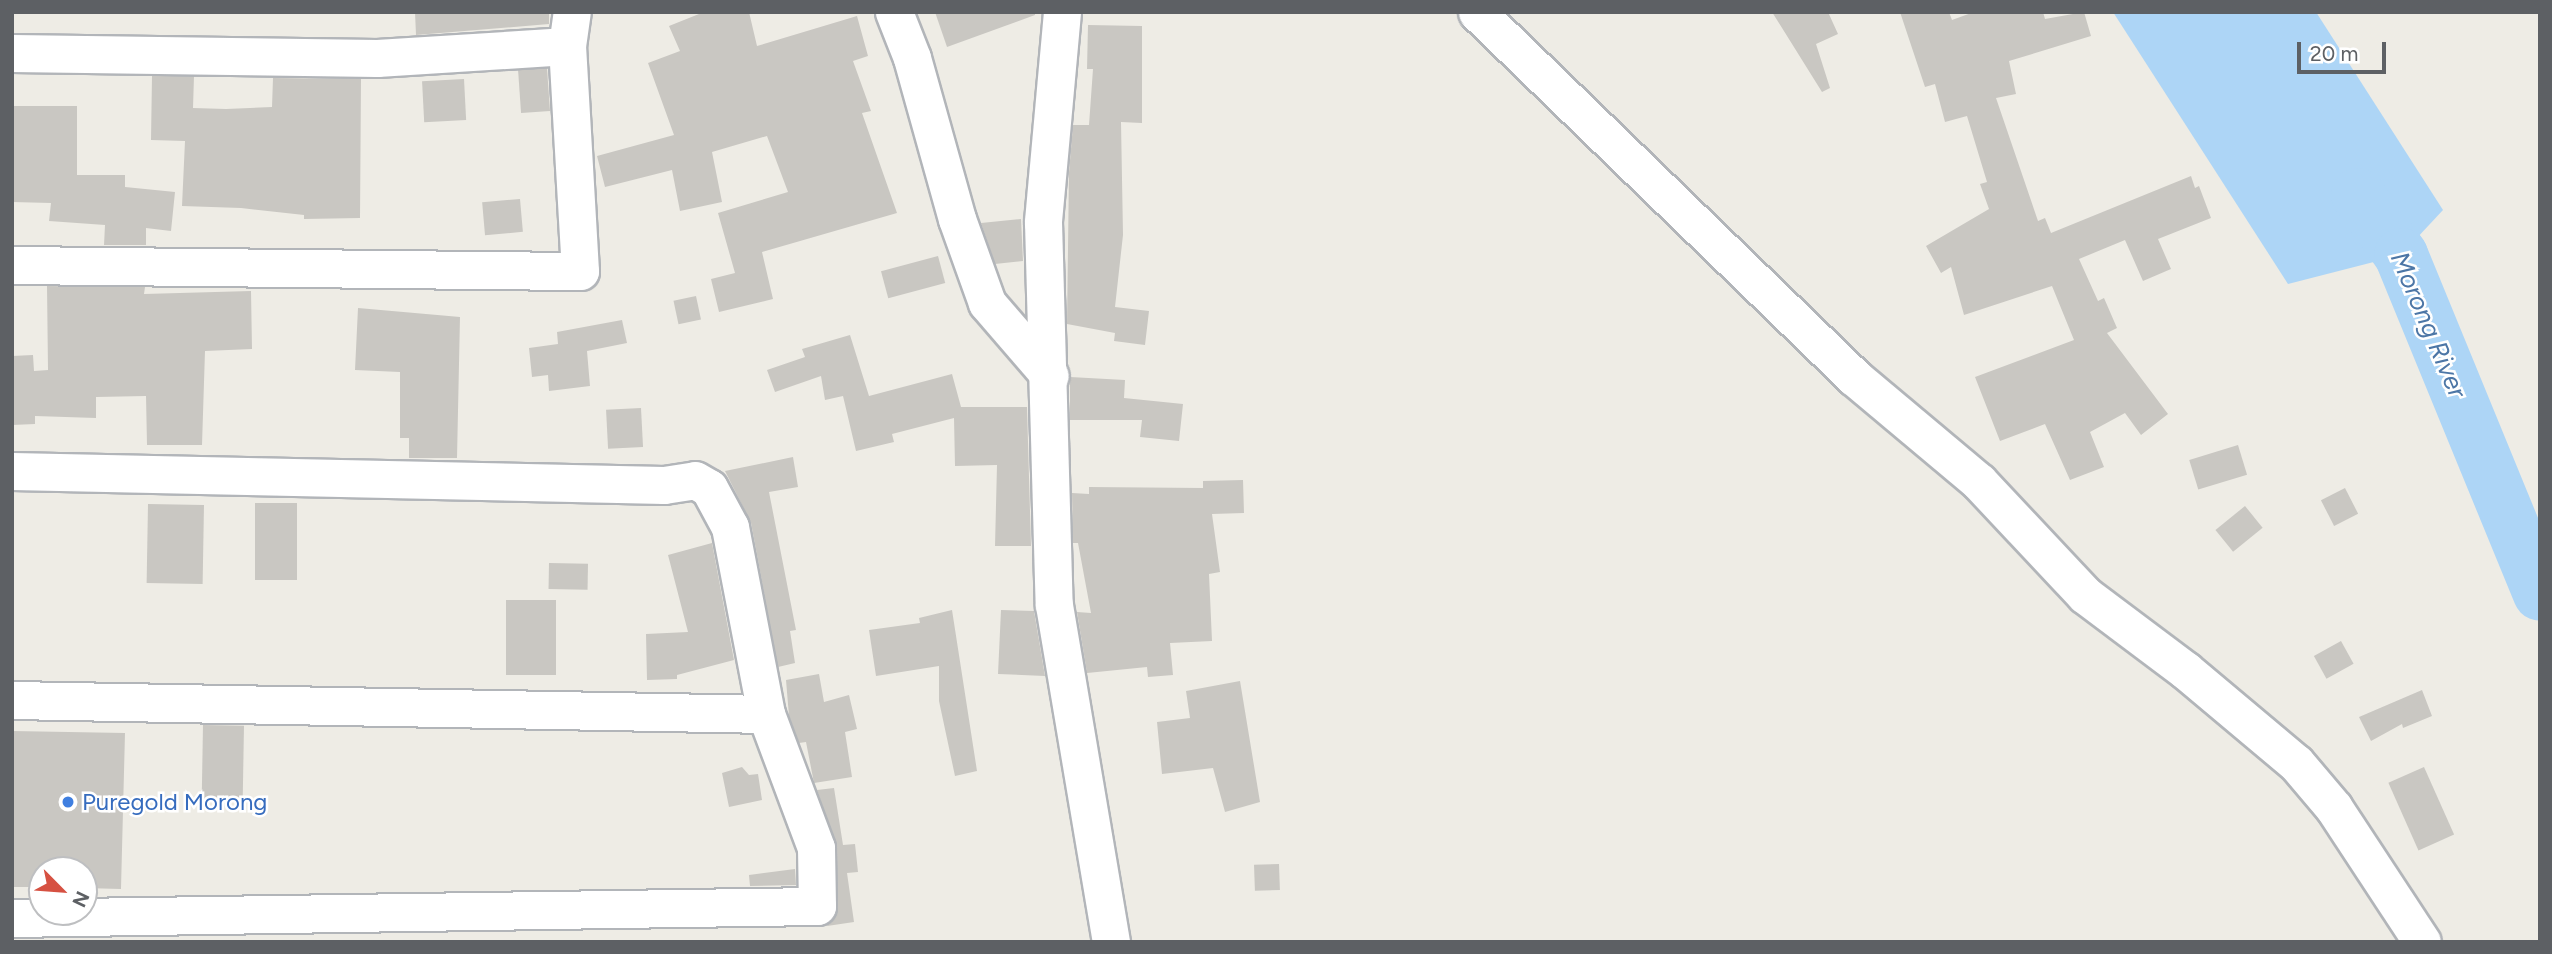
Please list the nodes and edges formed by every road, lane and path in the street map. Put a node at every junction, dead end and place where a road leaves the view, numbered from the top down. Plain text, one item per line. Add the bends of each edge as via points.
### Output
1 (894, 12) edge
2 (1062, 12) edge
3 (1477, 12) edge
4 (569, 29) edge
5 (12, 53) edge
6 (12, 265) edge
7 (1050, 376) junction
8 (12, 471) edge
9 (12, 699) edge
10 (765, 715) junction
11 (12, 918) edge
12 (1111, 942) edge
13 (2422, 942) edge

1 - 7 street via 987,303
2 - 7 street via 1043,222
3 - 13 street via 1854,377 1979,482 2085,595 2185,670 2296,763 2334,808
4 - 5 street via 377,58
4 - 6 street via 580,271
7 - 12 street via 1054,605
8 - 10 street via 664,485 695,480 709,488 730,527
9 - 10 street
10 - 11 street via 816,848 817,906

